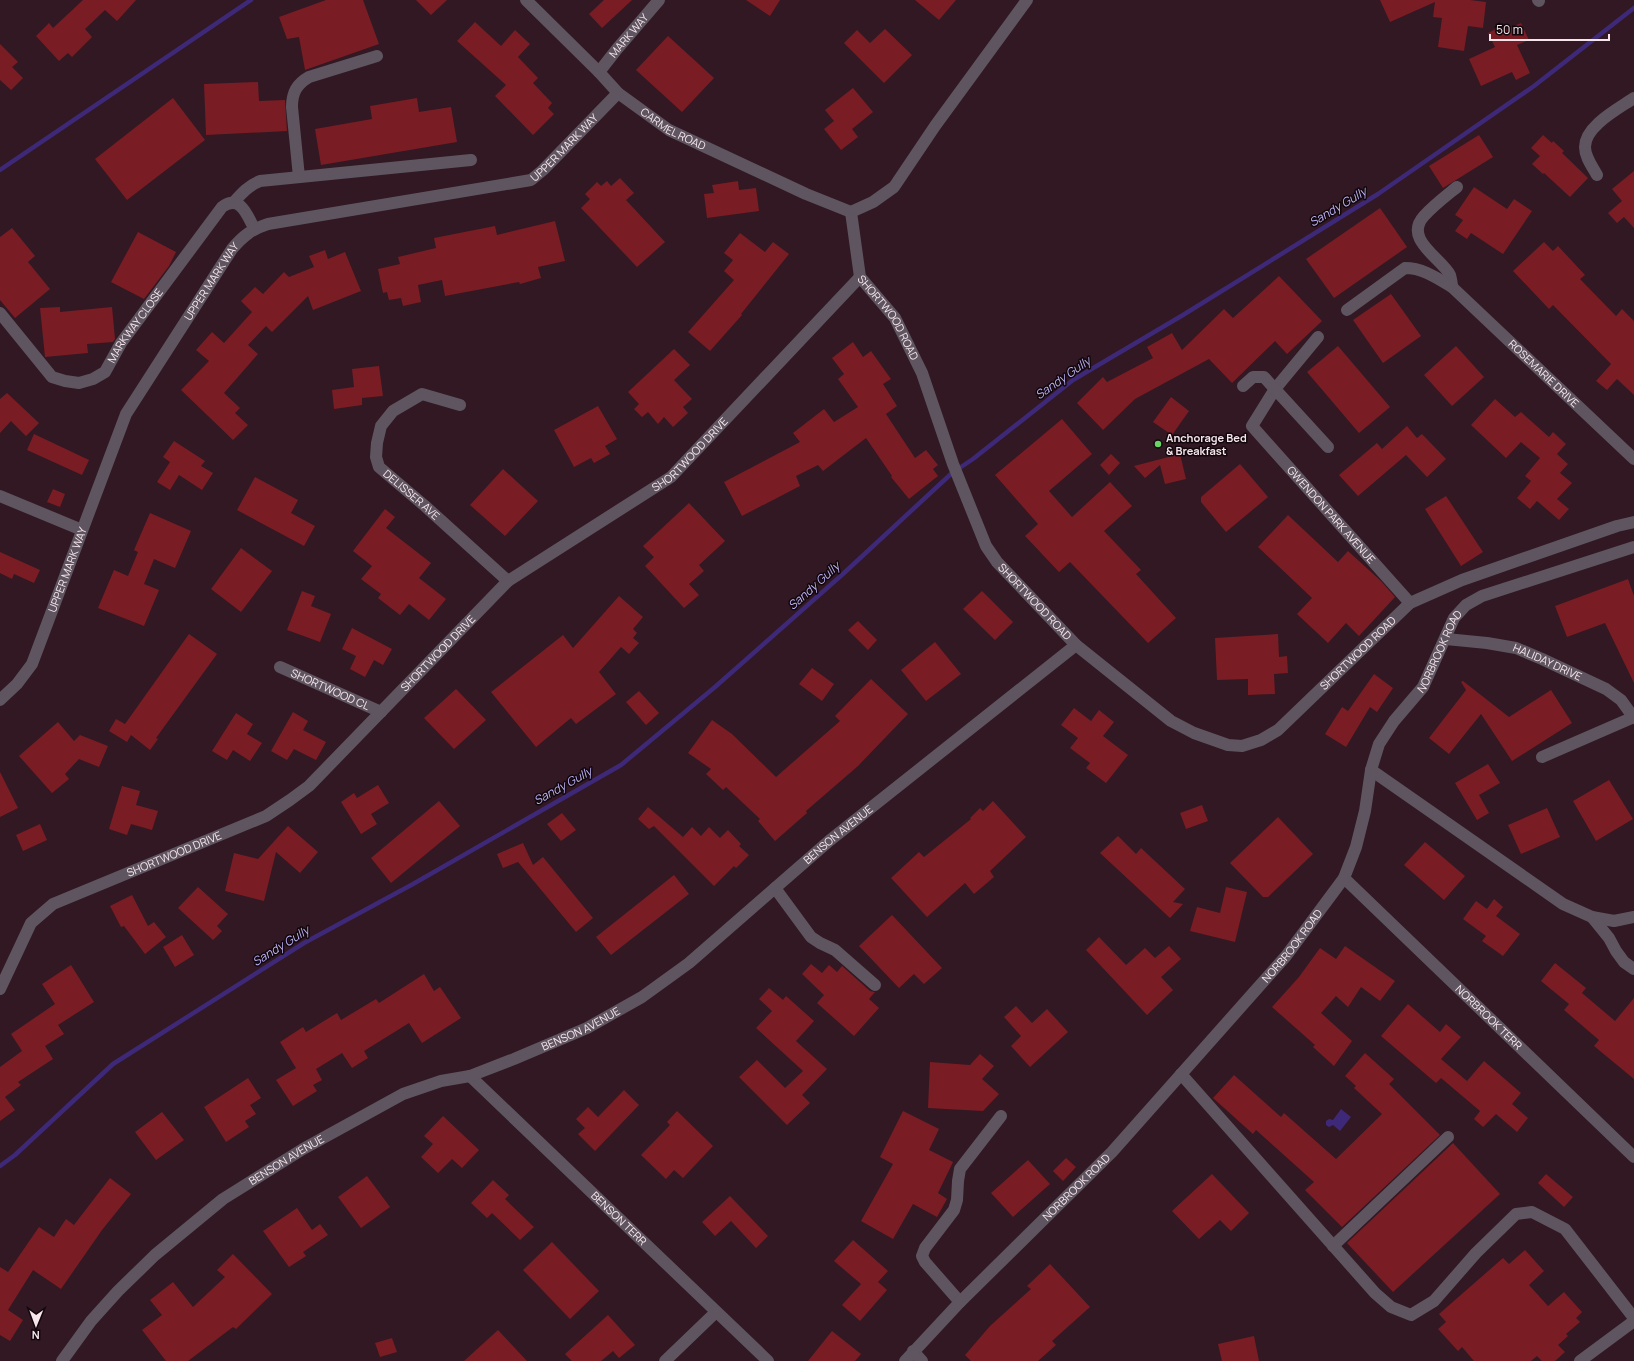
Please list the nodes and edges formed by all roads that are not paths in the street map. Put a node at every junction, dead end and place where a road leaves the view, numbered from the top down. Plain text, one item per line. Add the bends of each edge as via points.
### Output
1 (526, 0) edge
2 (659, 0) edge
3 (1027, 0) edge
4 (377, 56) dead end
5 (599, 72) junction
6 (618, 93) junction
7 (1634, 98) edge
8 (471, 160) dead end
9 (1597, 175) dead end
10 (299, 177) junction
11 (1457, 187) dead end
12 (233, 202) junction
13 (851, 212) junction
14 (254, 228) junction
15 (860, 277) junction
16 (1452, 287) junction
17 (1347, 310) dead end
18 (0, 313) edge
19 (1318, 338) dead end
20 (1243, 386) dead end
21 (1275, 389) junction
22 (460, 406) dead end
23 (1328, 447) dead end
24 (1634, 459) edge
25 (0, 496) edge
26 (1634, 522) edge
27 (82, 530) junction
28 (1634, 547) edge
29 (508, 581) junction
30 (1410, 603) junction
31 (1446, 639) junction
32 (1076, 645) junction
33 (280, 667) dead end
34 (0, 700) edge
35 (381, 712) junction
36 (1634, 718) edge
37 (1542, 758) dead end
38 (1371, 770) junction
39 (1344, 878) junction
40 (775, 888) junction
41 (1592, 917) junction
42 (1634, 917) edge
43 (1634, 969) edge
44 (874, 986) dead end
45 (0, 989) edge
46 (1181, 1074) junction
47 (470, 1076) junction
48 (1001, 1116) dead end
49 (1448, 1138) dead end
50 (1634, 1157) edge
51 (1332, 1246) junction
52 (960, 1302) junction
53 (716, 1312) junction
54 (1634, 1318) edge
55 (1634, 1321) edge
56 (913, 1351) junction
57 (62, 1361) edge
58 (665, 1361) edge
59 (768, 1361) edge
60 (905, 1361) edge
61 (922, 1361) edge
62 (1580, 1361) edge

1 - 5 street, CARMEL ROAD
2 - 5 street, MARK WAY
3 - 13 street via 894,187 873,202
4 - 10 street via 309,76 295,89 292,107
5 - 6 street, CARMEL ROAD
6 - 13 street, CARMEL ROAD via 669,130 806,194
6 - 14 street, UPPER MARK WAY via 543,170 530,180
7 - 9 street via 1594,126 1586,137 1587,158
8 - 10 street, MARKWAY CLOSE
10 - 12 street, MARKWAY CLOSE via 251,185
11 - 16 street via 1423,217 1419,227 1419,237 1424,248 1450,276
12 - 14 street via 244,208
12 - 18 street, MARKWAY CLOSE via 222,206 121,343 105,372 93,379 79,382 52,377
13 - 15 street, SHORTWOOD ROAD
14 - 27 street, UPPER MARK WAY via 232,249 126,414
15 - 29 street, SHORTWOOD DRIVE via 671,477
15 - 32 street, SHORTWOOD ROAD via 895,318 922,373 953,464 986,546 997,562
16 - 17 street via 1423,270 1405,268
16 - 24 street, ROSEMARIE DRIVE
19 - 21 street
20 - 21 street via 1253,377 1259,376 1264,377
21 - 23 street
21 - 30 street, GWENDON PARK AVENUE via 1252,426
22 - 29 street, DELISSER AVE via 422,394 393,411 381,426 376,443 376,457 379,467
25 - 27 street
26 - 30 street, SHORTWOOD ROAD via 1462,580
27 - 34 street, UPPER MARK WAY via 32,664 17,684
28 - 31 street, NORBROOK ROAD via 1482,596 1466,605 1454,618
29 - 35 street, SHORTWOOD DRIVE
30 - 32 street, SHORTWOOD ROAD via 1278,730 1261,740 1242,746 1214,741 1171,721
31 - 36 street, HALIDAY DRIVE via 1516,648 1536,656 1606,689 1621,700
31 - 38 street, NORBROOK ROAD via 1423,687 1394,721 1380,744
32 - 40 street, BENSON AVENUE via 829,841
33 - 35 street, SHORTWOOD CL
35 - 45 street, SHORTWOOD DRIVE via 308,786 266,816 53,904 31,923
36 - 37 street
38 - 39 street, NORBROOK ROAD via 1366,811
38 - 41 street via 1564,904
39 - 46 street, NORBROOK ROAD via 1286,956
39 - 50 street, NORBROOK TERR
40 - 44 street via 811,937 835,950
40 - 47 street, BENSON AVENUE via 689,963 642,997 587,1028
41 - 42 street via 1614,921
41 - 43 street via 1624,962
46 - 51 street
46 - 52 street, NORBROOK ROAD via 1112,1152
47 - 53 street, BENSON TERR
47 - 57 street, BENSON AVENUE via 441,1081 403,1094 303,1149 223,1198 155,1255 118,1291 91,1321
48 - 52 street via 960,1169 954,1210 925,1248 922,1256
49 - 51 street
51 - 54 street via 1391,1307 1411,1315 1434,1301 1476,1253 1516,1214 1532,1212 1565,1229
52 - 56 street, NORBROOK ROAD
53 - 58 street
53 - 59 street, BENSON TERR
55 - 62 street
56 - 60 street, NORBROOK ROAD
56 - 61 street

